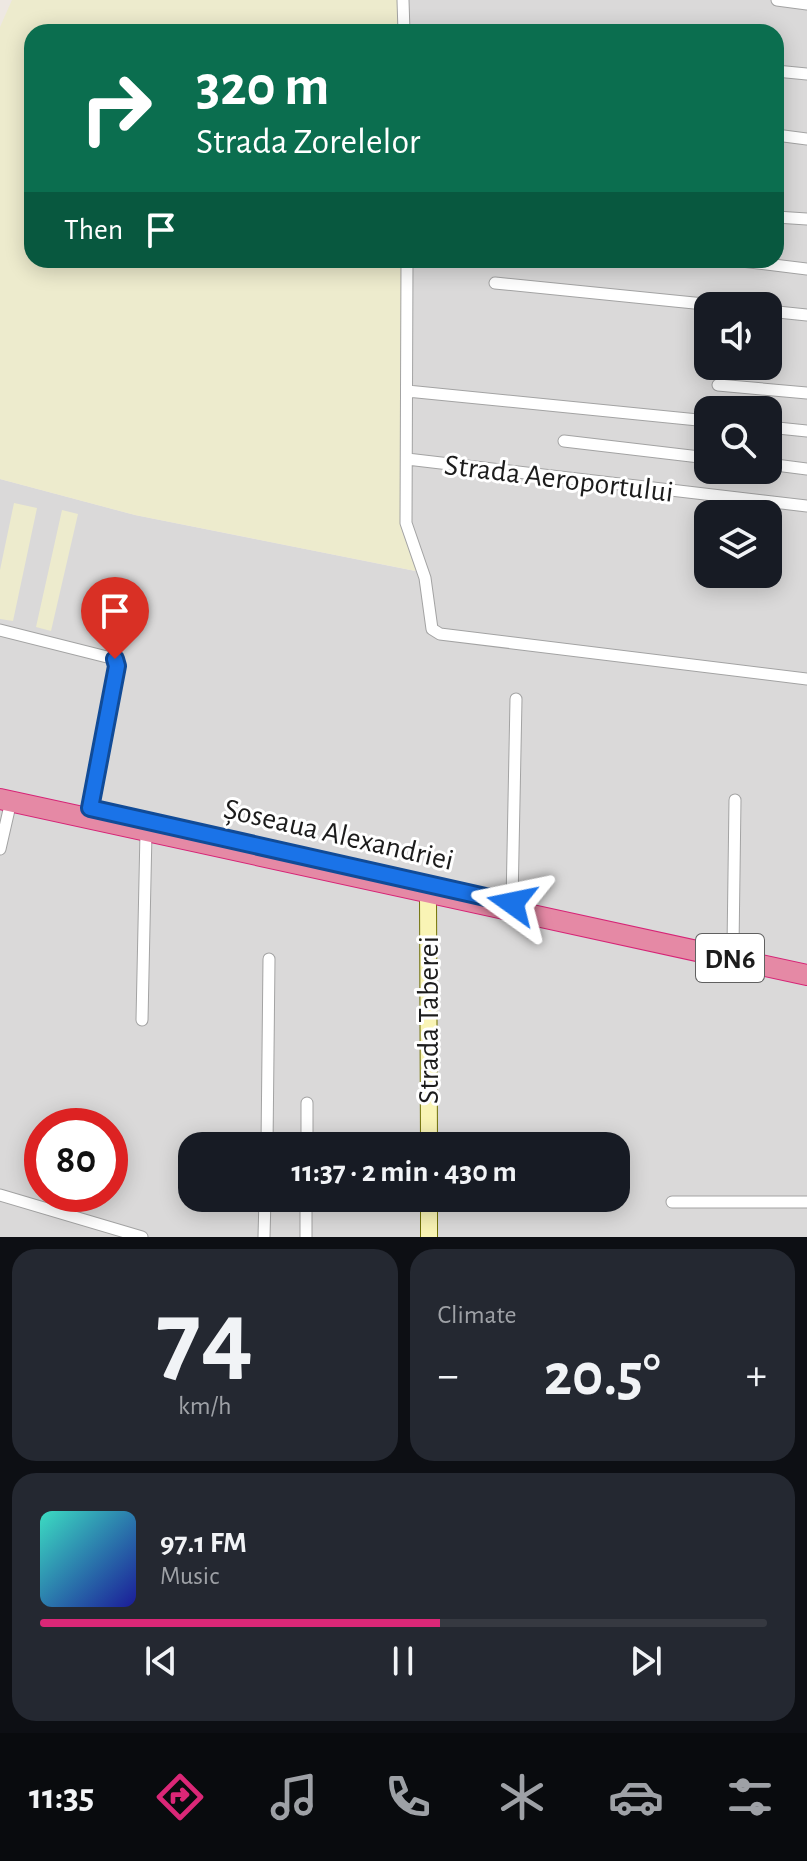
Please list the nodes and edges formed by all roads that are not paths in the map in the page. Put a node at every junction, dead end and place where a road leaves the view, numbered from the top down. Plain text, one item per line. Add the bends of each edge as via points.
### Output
1 (403, 0) edge
2 (777, 0) edge
3 (807, 4) edge
4 (404, 24) edge
5 (784, 72) edge
6 (807, 74) edge
7 (784, 136) edge
8 (807, 139) edge
9 (784, 218) edge
10 (807, 219) edge
11 (784, 266) edge
12 (407, 268) edge
13 (807, 269) edge
14 (495, 283) dead end
15 (694, 303) edge
16 (782, 312) edge
17 (807, 315) edge
18 (718, 385) dead end
19 (407, 391) junction
20 (807, 393) edge
21 (694, 420) edge
22 (782, 428) edge
23 (807, 431) edge
24 (564, 441) dead end
25 (694, 456) edge
26 (407, 459) junction
27 (782, 466) edge
28 (807, 469) edge
29 (807, 506) edge
30 (0, 630) edge
31 (807, 679) edge
32 (516, 699) dead end
33 (4, 796) edge
34 (735, 800) dead end
35 (90, 808) junction
36 (146, 832) junction
37 (0, 849) edge
38 (428, 894) junction
39 (512, 903) junction
40 (733, 947) junction
41 (269, 959) dead end
42 (807, 964) edge
43 (807, 975) edge
44 (142, 1020) dead end
45 (307, 1103) dead end
46 (267, 1132) edge
47 (307, 1132) edge
48 (429, 1132) edge
49 (0, 1195) edge
50 (672, 1202) dead end
51 (807, 1202) edge
52 (265, 1212) edge
53 (306, 1212) edge
54 (429, 1212) edge
55 (142, 1237) edge
56 (264, 1237) edge
57 (306, 1237) edge
58 (429, 1237) edge

1 - 4 street
2 - 3 street
5 - 6 street
7 - 8 street
9 - 10 street
11 - 13 street
12 - 19 street
14 - 15 street
16 - 17 street
18 - 20 street
19 - 21 street
19 - 26 street
22 - 23 street
24 - 25 street
26 - 29 street, Strada Aeroportului
26 - 31 street via 406,523 425,578 435,632
27 - 28 street
30 - 35 street via 115,659
32 - 39 street
33 - 35 highway, Șoseaua Alexandriei / DN6
33 - 36 highway, Șoseaua Alexandriei / DN6
33 - 37 street
34 - 40 street
35 - 39 highway, Șoseaua Alexandriei / DN6
36 - 38 highway, Șoseaua Alexandriei / DN6
36 - 44 street
38 - 43 highway, Șoseaua Alexandriei / DN6
38 - 48 street, Strada Taberei
39 - 40 highway, Șoseaua Alexandriei / DN6
40 - 42 highway, Șoseaua Alexandriei / DN6
41 - 46 street
45 - 47 street
49 - 55 street
50 - 51 street
52 - 56 street
53 - 57 street
54 - 58 street

